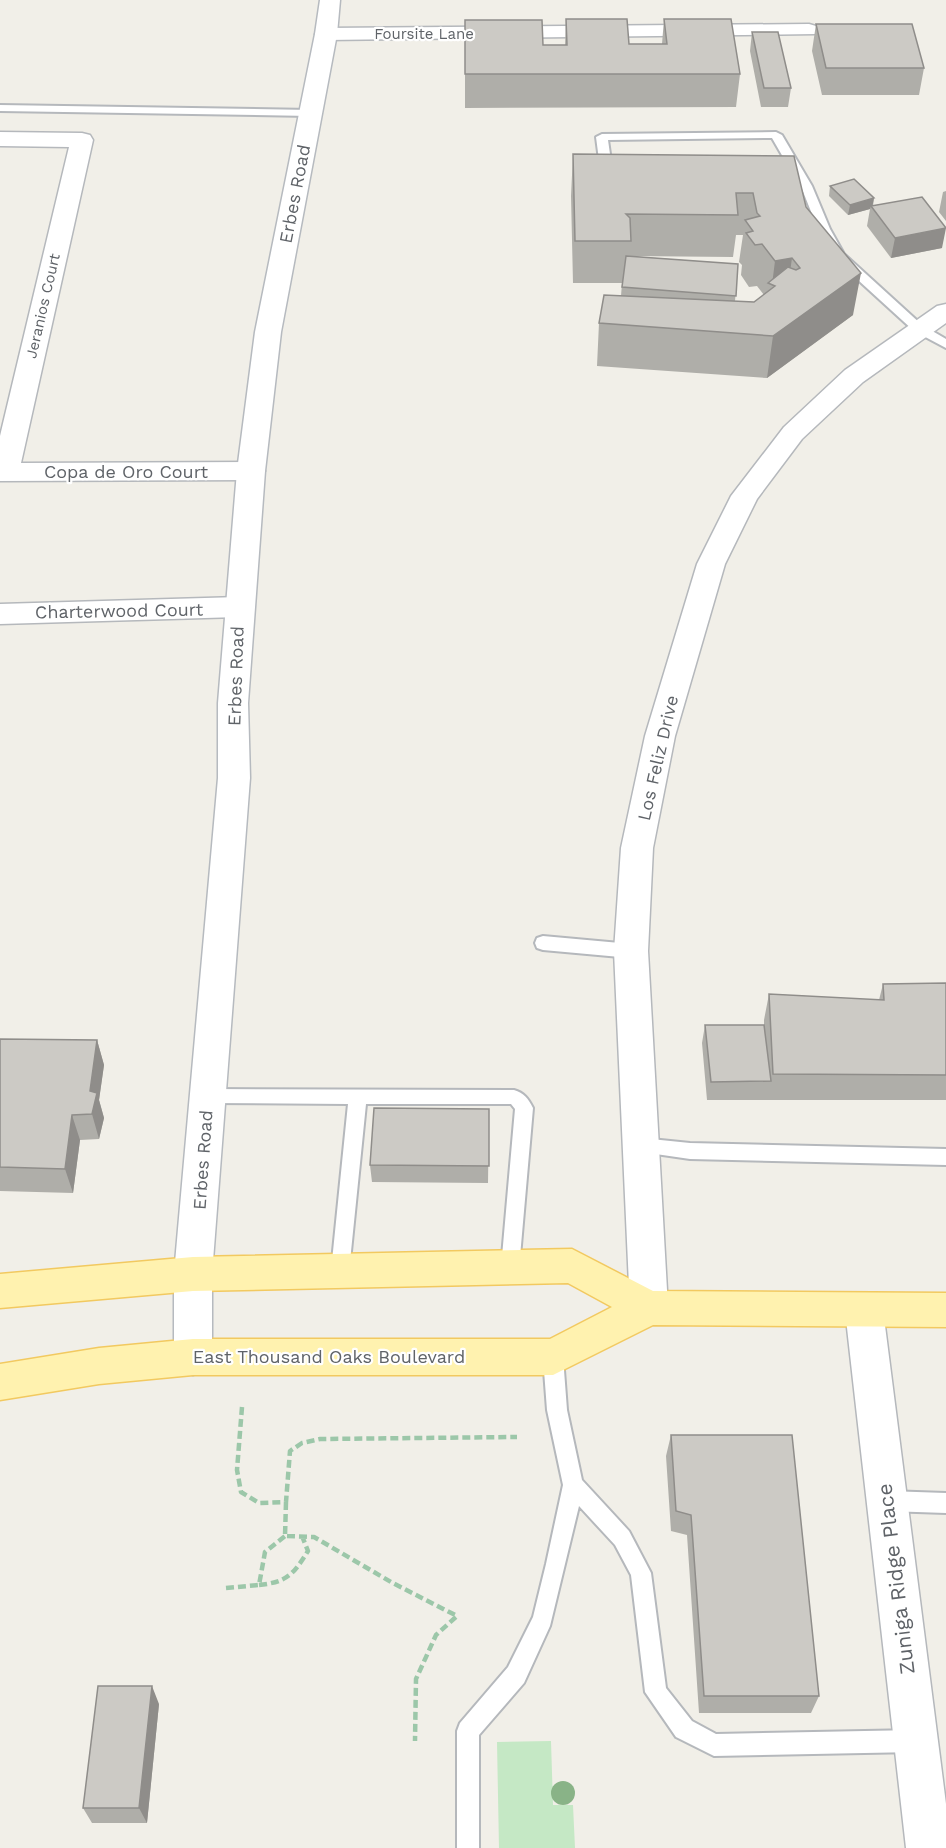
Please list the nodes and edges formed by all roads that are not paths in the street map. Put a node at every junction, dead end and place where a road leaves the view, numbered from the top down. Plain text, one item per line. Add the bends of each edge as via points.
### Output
1 (330, 0) edge
2 (809, 30) dead end
3 (326, 34) junction
4 (0, 108) edge
5 (311, 112) junction
6 (0, 139) edge
7 (771, 186) edge
8 (806, 186) junction
9 (609, 187) edge
10 (946, 310) edge
11 (918, 328) junction
12 (946, 344) edge
13 (251, 471) junction
14 (2, 472) edge
15 (239, 608) junction
16 (0, 614) edge
17 (543, 943) dead end
18 (631, 951) junction
19 (207, 1096) junction
20 (358, 1096) junction
21 (641, 1146) junction
22 (946, 1157) edge
23 (510, 1268) junction
24 (340, 1271) junction
25 (193, 1274) junction
26 (0, 1292) edge
27 (649, 1308) junction
28 (864, 1310) junction
29 (946, 1310) edge
30 (193, 1357) junction
31 (553, 1357) junction
32 (0, 1382) edge
33 (573, 1485) junction
34 (887, 1501) junction
35 (946, 1503) edge
36 (916, 1742) junction
37 (468, 1848) edge
38 (929, 1848) edge

1 - 3 street, Erbes Road
2 - 3 street, Foursite Lane
3 - 5 street, Erbes Road
4 - 5 lane
5 - 13 street, Erbes Road via 267,332
6 - 14 street, Jeranios Court via 82,140
7 - 8 lane
8 - 9 lane via 776,135 602,137
8 - 11 lane via 839,256
10 - 11 street, Los Feliz Drive
11 - 12 lane
11 - 18 street, Los Feliz Drive via 854,376 793,433 745,496 711,564 660,736 638,848
13 - 14 street, Copa de Oro Court
13 - 15 street, Erbes Road
15 - 16 street, Charterwood Court
15 - 19 street, Erbes Road via 233,703 234,778
17 - 18 lane
18 - 21 street, Los Feliz Drive
19 - 20 lane
19 - 25 street, Erbes Road
20 - 23 lane via 514,1097 520,1101 524,1108
20 - 24 lane
21 - 22 lane
21 - 27 street, Los Feliz Drive
23 - 24 main road, East Thousand Oaks Boulevard
23 - 27 main road, East Thousand Oaks Boulevard via 573,1266
24 - 25 main road, East Thousand Oaks Boulevard
25 - 26 main road, East Thousand Oaks Boulevard
25 - 30 street, Erbes Road
27 - 28 main road, East Thousand Oaks Boulevard
27 - 31 main road, East Thousand Oaks Boulevard
28 - 29 main road, East Thousand Oaks Boulevard
28 - 34 street, Zuniga Ridge Place
30 - 31 main road, East Thousand Oaks Boulevard
30 - 32 main road, East Thousand Oaks Boulevard via 99,1366
31 - 33 lane via 557,1410
33 - 36 lane via 622,1538 641,1573 656,1692 684,1730 714,1746
33 - 37 lane via 543,1619 516,1675 468,1731
34 - 35 lane
34 - 36 street, Zuniga Ridge Place
36 - 38 street, Zuniga Ridge Place

